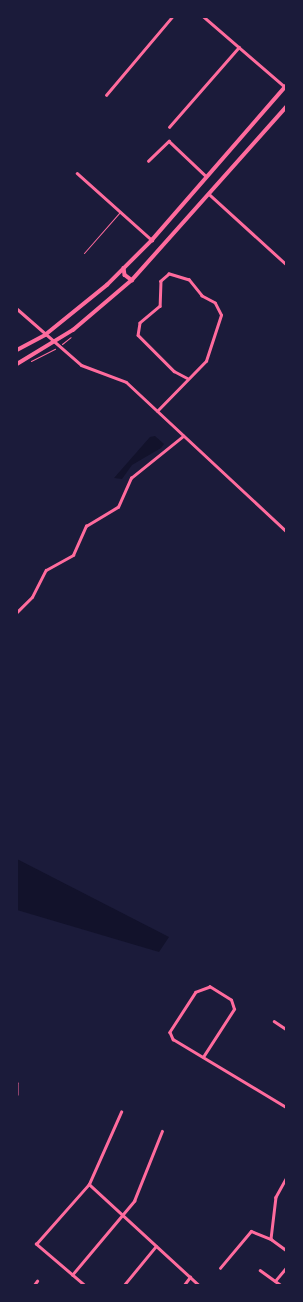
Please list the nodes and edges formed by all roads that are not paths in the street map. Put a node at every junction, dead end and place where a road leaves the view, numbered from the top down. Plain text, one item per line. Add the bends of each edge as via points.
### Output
1 (172, 17) edge
2 (204, 17) edge
3 (239, 47) junction
4 (286, 87) edge
5 (106, 95) dead end
6 (286, 106) edge
7 (169, 127) dead end
8 (148, 161) dead end
9 (76, 173) dead end
10 (206, 176) junction
11 (209, 194) junction
12 (120, 212) junction
13 (152, 240) junction
14 (84, 253) dead end
15 (286, 264) edge
16 (124, 268) junction
17 (132, 280) junction
18 (17, 309) edge
19 (45, 335) junction
20 (54, 343) junction
21 (17, 350) edge
22 (17, 364) edge
23 (187, 378) junction
24 (157, 411) junction
25 (183, 436) junction
26 (286, 531) edge
27 (17, 612) edge
28 (274, 1021) dead end
29 (286, 1029) edge
30 (203, 1057) junction
31 (18, 1083) edge
32 (17, 1094) edge
33 (286, 1107) edge
34 (121, 1112) dead end
35 (162, 1131) dead end
36 (286, 1179) edge
37 (89, 1184) junction
38 (124, 1215) junction
39 (271, 1239) junction
40 (156, 1246) junction
41 (286, 1250) edge
42 (220, 1268) dead end
43 (286, 1268) edge
44 (260, 1270) dead end
45 (72, 1275) junction
46 (190, 1277) junction
47 (37, 1281) dead end
48 (275, 1281) junction
49 (34, 1285) edge
50 (84, 1285) edge
51 (124, 1285) edge
52 (184, 1285) edge
53 (199, 1285) edge
54 (281, 1285) edge

1 - 5 street
2 - 3 street
3 - 4 street
3 - 7 street
4 - 10 main road
6 - 11 main road
8 - 10 street via 169,141
9 - 12 street
10 - 13 main road
11 - 15 street
11 - 17 main road
12 - 13 street
12 - 14 lane
13 - 16 main road
16 - 17 main road via 125,275
16 - 19 main road
17 - 20 main road
18 - 19 street
19 - 20 street
19 - 21 main road
20 - 22 main road
20 - 24 street via 81,365 122,380
23 - 23 street via 211,350 220,309 198,292 189,280 169,274 161,281 160,306 140,323 138,335 174,371
23 - 24 street
24 - 25 street
25 - 26 street
25 - 27 street via 131,478 118,507 86,526 73,555 46,570 32,597
28 - 29 street
30 - 30 street via 179,1045 170,1032 196,992 210,987 231,1000 234,1009
30 - 33 street
31 - 32 street
34 - 37 street
35 - 38 street via 134,1201
36 - 39 street via 276,1197
37 - 38 street
37 - 45 street via 36,1244
38 - 40 street
38 - 45 street
39 - 41 street
39 - 42 street via 251,1231
40 - 46 street
40 - 51 street
43 - 48 street
44 - 48 street
45 - 50 street
46 - 52 street
46 - 53 street
47 - 49 street
48 - 54 street

